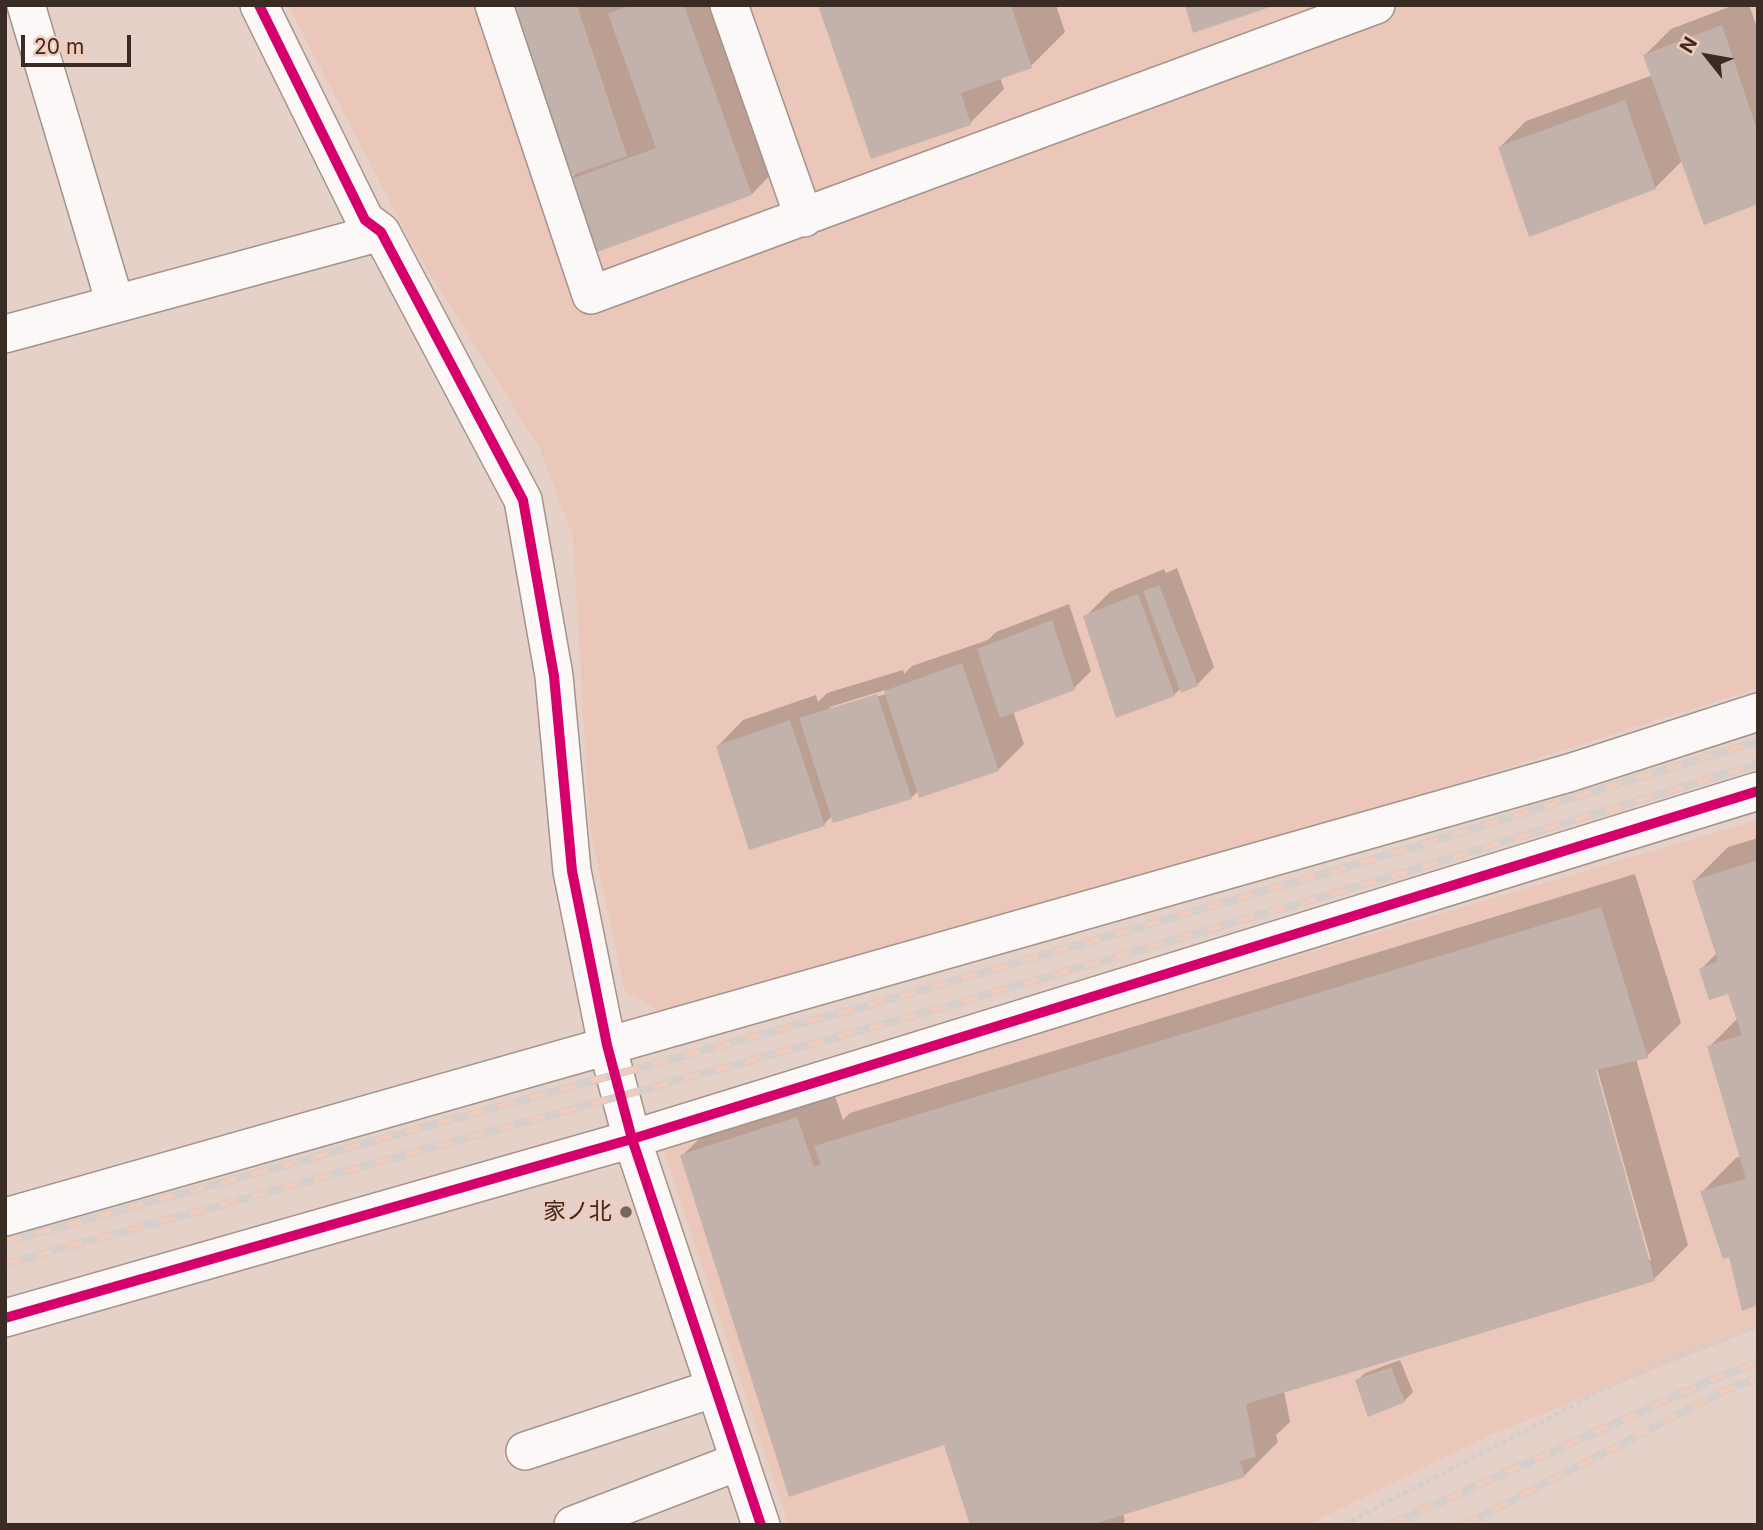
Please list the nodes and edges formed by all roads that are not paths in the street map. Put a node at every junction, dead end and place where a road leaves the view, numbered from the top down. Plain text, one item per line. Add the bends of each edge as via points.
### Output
1 (26, 5) edge
2 (259, 5) edge
3 (494, 5) edge
4 (729, 5) edge
5 (1376, 5) edge
6 (804, 218) junction
7 (381, 232) junction
8 (116, 303) junction
9 (5, 334) edge
10 (1758, 712) edge
11 (1758, 791) edge
12 (607, 1045) junction
13 (632, 1139) junction
14 (5, 1217) edge
15 (5, 1318) edge
16 (715, 1388) junction
17 (525, 1451) dead end
18 (740, 1461) junction
19 (573, 1525) edge
20 (761, 1525) edge

1 - 8 street
2 - 7 street via 365,220
3 - 6 street via 591,295
4 - 6 street
5 - 6 street
7 - 8 street
7 - 12 street via 523,500 554,676 572,871
8 - 9 street
10 - 12 street via 1569,773
11 - 13 street
12 - 13 street
12 - 14 street
13 - 15 street
13 - 16 street
16 - 17 street
16 - 18 street
18 - 19 street
18 - 20 street

